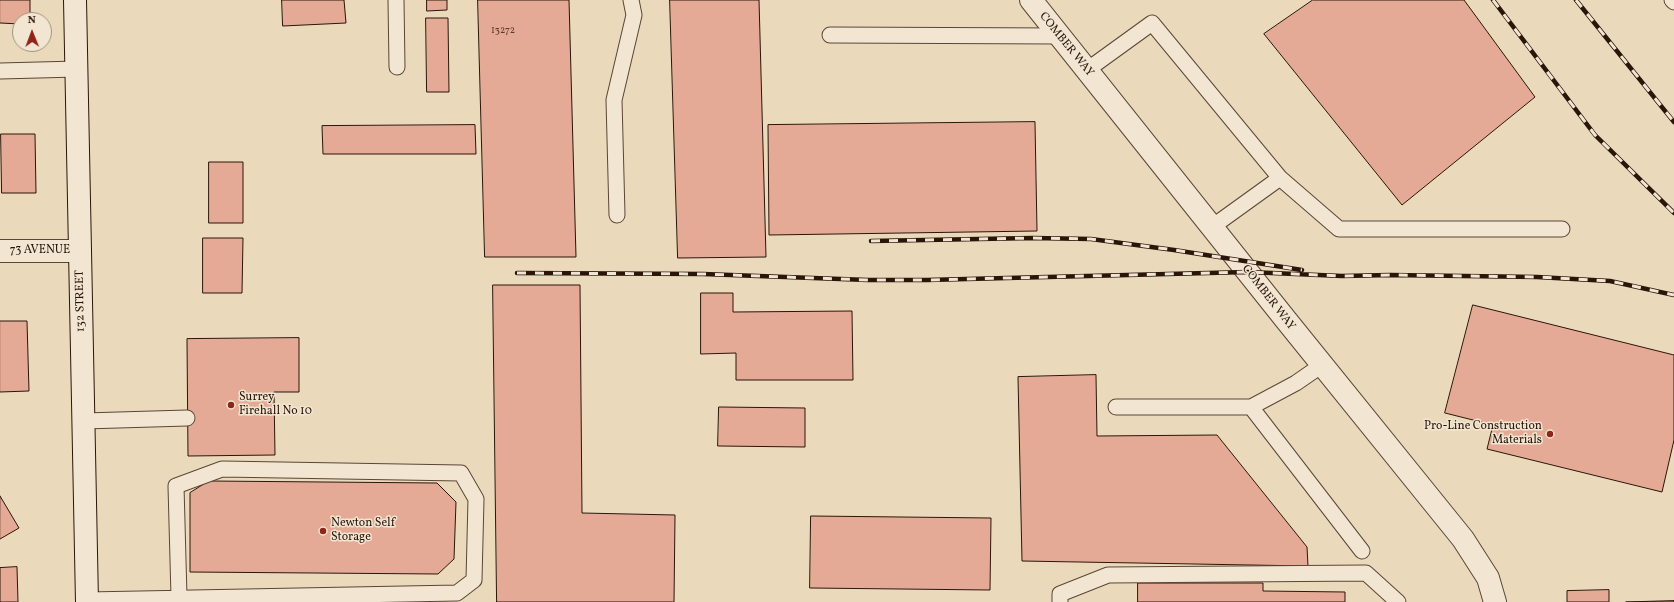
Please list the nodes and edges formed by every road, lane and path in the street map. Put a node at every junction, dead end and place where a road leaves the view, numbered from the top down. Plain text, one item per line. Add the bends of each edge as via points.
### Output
1 (75, 0) edge
2 (396, 0) edge
3 (631, 0) edge
4 (1031, 0) edge
5 (830, 35) dead end
6 (1059, 36) junction
7 (397, 67) dead end
8 (78, 69) junction
9 (1087, 70) junction
10 (0, 71) edge
11 (1280, 178) junction
12 (617, 215) dead end
13 (1212, 227) junction
14 (1562, 229) dead end
15 (80, 251) junction
16 (0, 252) edge
17 (1322, 365) junction
18 (1116, 407) dead end
19 (1251, 408) junction
20 (187, 418) dead end
21 (84, 420) junction
22 (1362, 551) dead end
23 (181, 600) edge
24 (87, 601) edge
25 (1060, 602) edge
26 (1398, 602) edge
27 (1494, 602) edge

1 - 8 street, 132 STREET
2 - 7 lane
3 - 12 lane via 634,15 614,100
4 - 6 street, COMBER WAY
5 - 6 lane
6 - 9 street, COMBER WAY
8 - 10 lane
8 - 15 street, 132 STREET
9 - 11 lane via 1152,23
9 - 13 street, COMBER WAY
11 - 13 lane
11 - 14 lane via 1339,229
13 - 17 street, COMBER WAY
15 - 16 street, 73 AVENUE
15 - 21 street, 132 STREET
17 - 19 lane
17 - 27 street, COMBER WAY via 1463,539 1488,578
18 - 19 lane
19 - 22 lane
20 - 21 lane
21 - 24 street, 132 STREET
23 - 23 lane via 456,593 474,580 476,498 461,472 222,469 176,486
23 - 24 lane
25 - 26 lane via 1060,594 1108,575 1366,573

